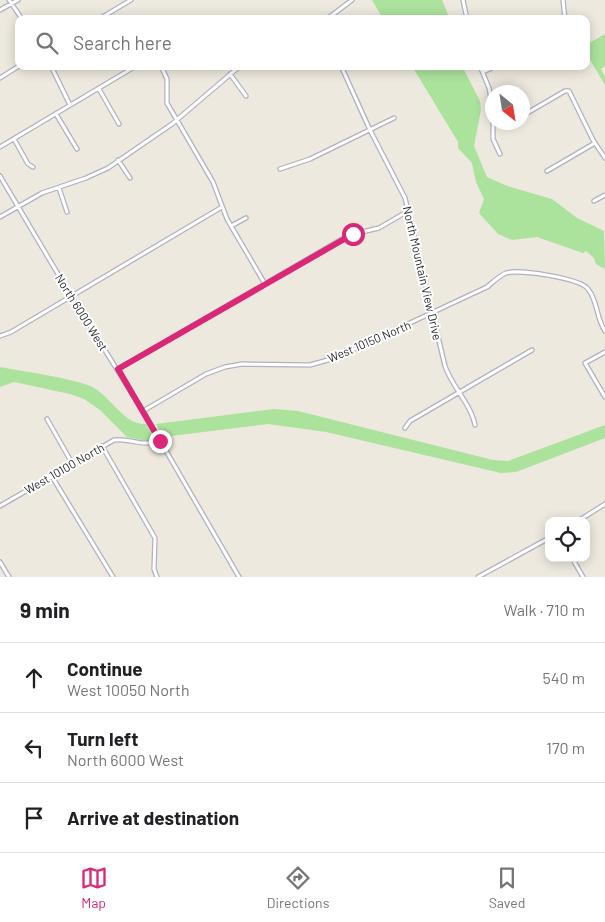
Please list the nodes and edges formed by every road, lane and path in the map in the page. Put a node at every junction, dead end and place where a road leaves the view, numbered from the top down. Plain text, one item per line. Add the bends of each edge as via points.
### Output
1 (18, 0) edge
2 (131, 0) edge
3 (352, 0) edge
4 (463, 0) edge
5 (563, 0) edge
6 (10, 2) edge
7 (0, 10) edge
8 (19, 15) edge
9 (106, 15) edge
10 (332, 15) edge
11 (466, 15) edge
12 (565, 15) edge
13 (15, 69) edge
14 (53, 70) edge
15 (130, 70) edge
16 (163, 70) edge
17 (235, 70) edge
18 (343, 70) edge
19 (487, 70) edge
20 (483, 72) joint
21 (230, 74) junction
22 (0, 78) edge
23 (487, 85) edge
24 (99, 89) junction
25 (246, 96) dead end
26 (70, 105) junction
27 (530, 111) edge
28 (56, 114) junction
29 (394, 118) dead end
30 (176, 120) junction
31 (119, 124) dead end
32 (370, 130) junction
33 (493, 130) edge
34 (14, 139) junction
35 (595, 143) junction
36 (0, 147) edge
37 (76, 149) dead end
38 (500, 154) dead end
39 (605, 158) edge
40 (118, 160) junction
41 (33, 167) dead end
42 (280, 168) dead end
43 (547, 171) dead end
44 (0, 176) edge
45 (130, 178) dead end
46 (59, 188) junction
47 (605, 195) edge
48 (594, 201) dead end
49 (17, 206) junction
50 (222, 207) junction
51 (408, 211) junction
52 (67, 212) dead end
53 (0, 217) edge
54 (246, 218) dead end
55 (231, 226) junction
56 (265, 284) junction
57 (71, 296) junction
58 (432, 314) junction
59 (605, 331) edge
60 (0, 336) edge
61 (532, 350) dead end
62 (605, 352) edge
63 (118, 369) junction
64 (458, 393) junction
65 (605, 398) edge
66 (143, 411) junction
67 (47, 419) dead end
68 (475, 425) dead end
69 (406, 428) dead end
70 (160, 441) junction
71 (102, 446) junction
72 (72, 463) junction
73 (51, 475) junction
74 (605, 504) edge
75 (0, 506) edge
76 (584, 517) edge
77 (545, 540) edge
78 (0, 562) edge
79 (574, 562) edge
80 (9, 577) edge
81 (113, 577) edge
82 (157, 577) edge
83 (239, 577) edge
84 (478, 577) edge
85 (583, 577) edge

1 - 6 street
2 - 9 street
3 - 10 street
4 - 11 street
5 - 12 street
6 - 7 street
6 - 8 street
13 - 22 street
14 - 26 street
15 - 24 street
16 - 30 street via 167,79 167,103
17 - 21 street
18 - 32 street, North Mountain View Drive
19 - 20 street
20 - 23 street
21 - 25 street
21 - 30 street
24 - 26 street
24 - 31 street
26 - 28 street
27 - 35 street via 570,91
28 - 34 street
28 - 37 street
29 - 32 street
30 - 40 street
30 - 50 street via 213,182
32 - 42 street
32 - 51 street, North Mountain View Drive via 405,198
33 - 38 street
34 - 36 street
34 - 41 street
35 - 39 street
35 - 43 street
40 - 45 street
40 - 46 street via 97,174
44 - 49 street, North 6000 West
46 - 49 street
46 - 52 street
47 - 48 street
49 - 53 street
49 - 57 street, North 6000 West
50 - 55 street
50 - 57 street
51 - 56 street via 379,228 349,235
51 - 58 street, North Mountain View Drive
54 - 55 street
55 - 56 street
56 - 63 street
57 - 60 street
57 - 63 street, North 6000 West
58 - 59 street, West 10150 North via 487,287 506,273 517,272 585,285 596,302
58 - 64 street, North Mountain View Drive via 444,366
58 - 66 street, West 10150 North via 335,358 310,365 242,364 225,367 206,374
61 - 64 street
62 - 65 street via 585,363
63 - 66 street, North 6000 West
64 - 68 street, North Mountain View Drive
64 - 69 street via 410,421
66 - 70 street, North 6000 West
67 - 72 street
70 - 71 street, West 10100 North via 144,444 122,439
70 - 83 street, North 6000 West
71 - 72 street, West 10100 North
71 - 82 street via 155,538 154,569
72 - 73 street, West 10100 North
73 - 75 street, West 10100 North
73 - 81 street
74 - 76 street
77 - 84 street
78 - 80 street
79 - 85 street

